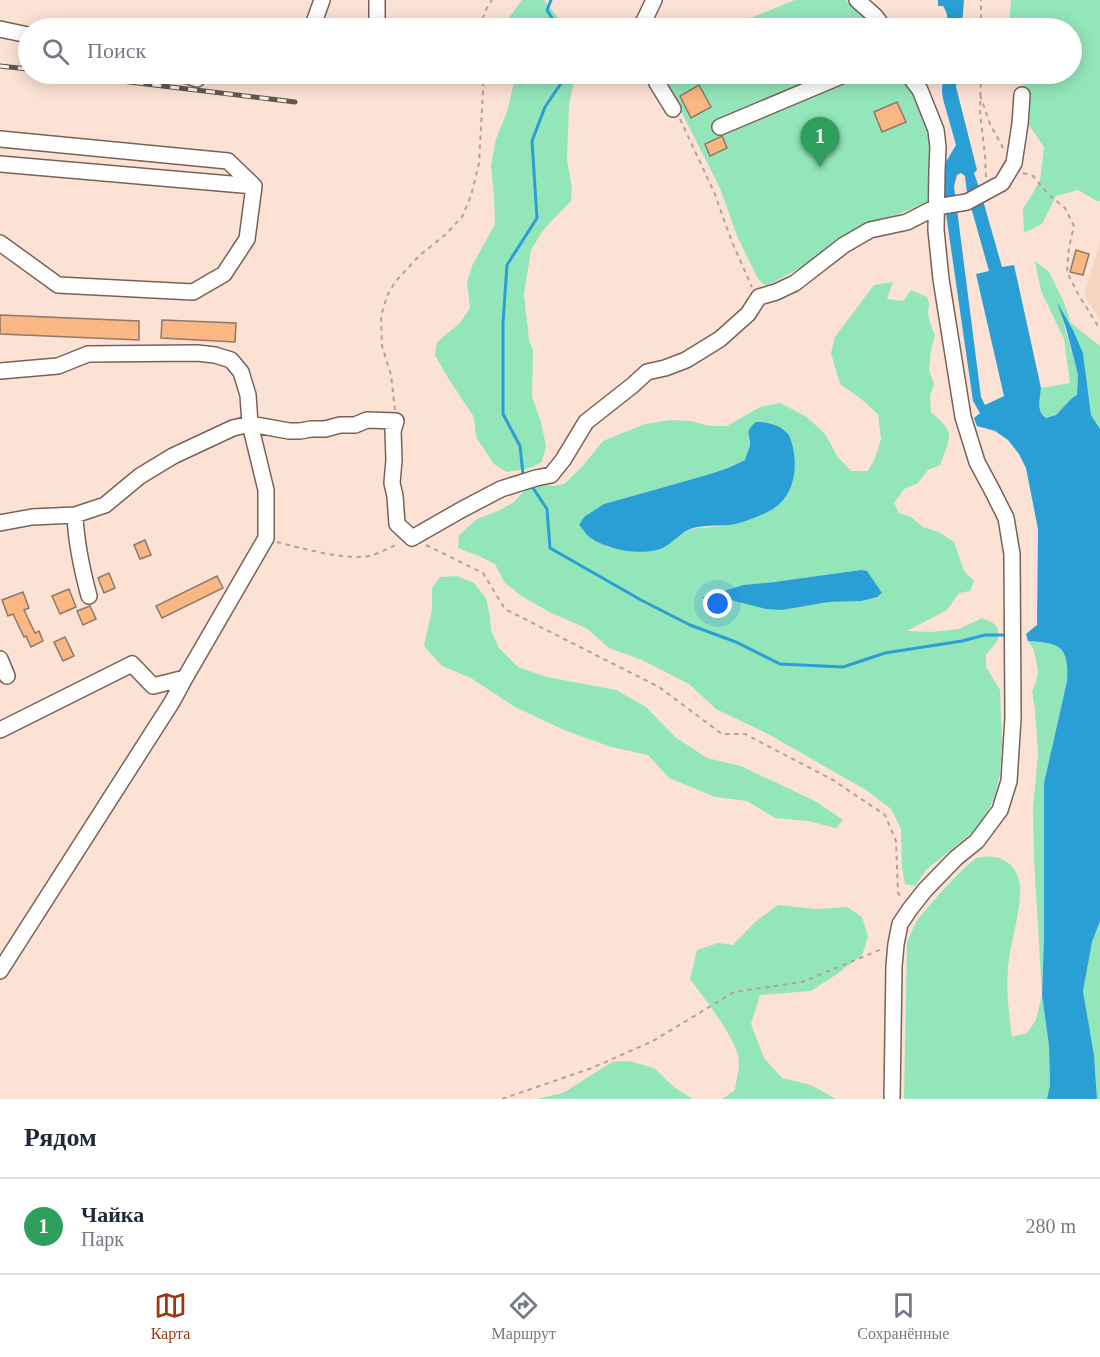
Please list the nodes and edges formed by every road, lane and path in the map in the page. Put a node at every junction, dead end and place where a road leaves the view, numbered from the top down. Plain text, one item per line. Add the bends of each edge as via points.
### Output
1 (322, 0) edge
2 (377, 0) edge
3 (492, 0) edge
4 (654, 0) edge
5 (857, 0) edge
6 (981, 0) edge
7 (316, 18) edge
8 (377, 18) edge
9 (483, 18) edge
10 (645, 18) edge
11 (877, 18) edge
12 (981, 18) edge
13 (0, 29) edge
14 (18, 33) edge
15 (483, 84) edge
16 (658, 84) edge
17 (822, 84) edge
18 (916, 84) edge
19 (981, 84) edge
20 (980, 95) junction
21 (1022, 95) dead end
22 (673, 109) joint
23 (720, 127) dead end
24 (0, 139) edge
25 (1014, 163) junction
26 (0, 164) edge
27 (254, 186) junction
28 (985, 193) junction
29 (936, 207) junction
30 (0, 243) edge
31 (759, 297) junction
32 (1099, 325) edge
33 (1100, 330) edge
34 (0, 370) edge
35 (396, 421) junction
36 (250, 424) junction
37 (75, 515) junction
38 (0, 523) edge
39 (266, 538) junction
40 (412, 538) junction
41 (89, 597) dead end
42 (0, 658) edge
43 (8, 676) dead end
44 (185, 678) junction
45 (0, 730) edge
46 (910, 909) junction
47 (896, 944) junction
48 (0, 971) edge
49 (502, 1099) edge
50 (892, 1099) edge

1 - 7 street
2 - 8 street
3 - 9 path
4 - 10 street
5 - 11 street
6 - 12 path
13 - 14 street
15 - 35 path via 478,163 462,217 395,282 381,316 382,346 391,375
16 - 22 street
17 - 23 street
18 - 29 street via 936,130
19 - 20 path
20 - 25 path via 990,124
20 - 28 path
21 - 25 street
22 - 31 path
24 - 27 street via 228,161
25 - 28 street via 1002,183
25 - 32 path via 1065,208 1074,226 1067,272
26 - 27 street
27 - 30 street via 247,239 224,274 193,292 58,285
28 - 29 street via 967,202
29 - 31 street via 907,222 870,230 795,283
29 - 46 street via 941,279 963,417 977,462 1005,518 1012,554 1013,718 1009,781 1000,810 977,841 956,858
31 - 40 street via 748,314 720,339 686,360 647,372 586,422 551,474 501,489
32 - 33 path
34 - 36 street via 58,366 88,354 214,355 231,360 241,372 248,394
35 - 36 street via 367,420 300,431
35 - 40 street via 392,483 397,524
36 - 37 street via 173,456 105,505
36 - 39 street via 266,490
37 - 38 street via 32,516
37 - 41 street
39 - 40 path via 348,556 371,555
39 - 44 street
40 - 46 path via 483,573 505,609 659,687 722,734 745,734 833,780 885,815 896,841 898,893
42 - 43 street
44 - 45 street via 153,686 132,664
44 - 48 street
46 - 47 street via 900,924
47 - 49 path via 802,982 734,992 653,1041 592,1068
47 - 50 street

